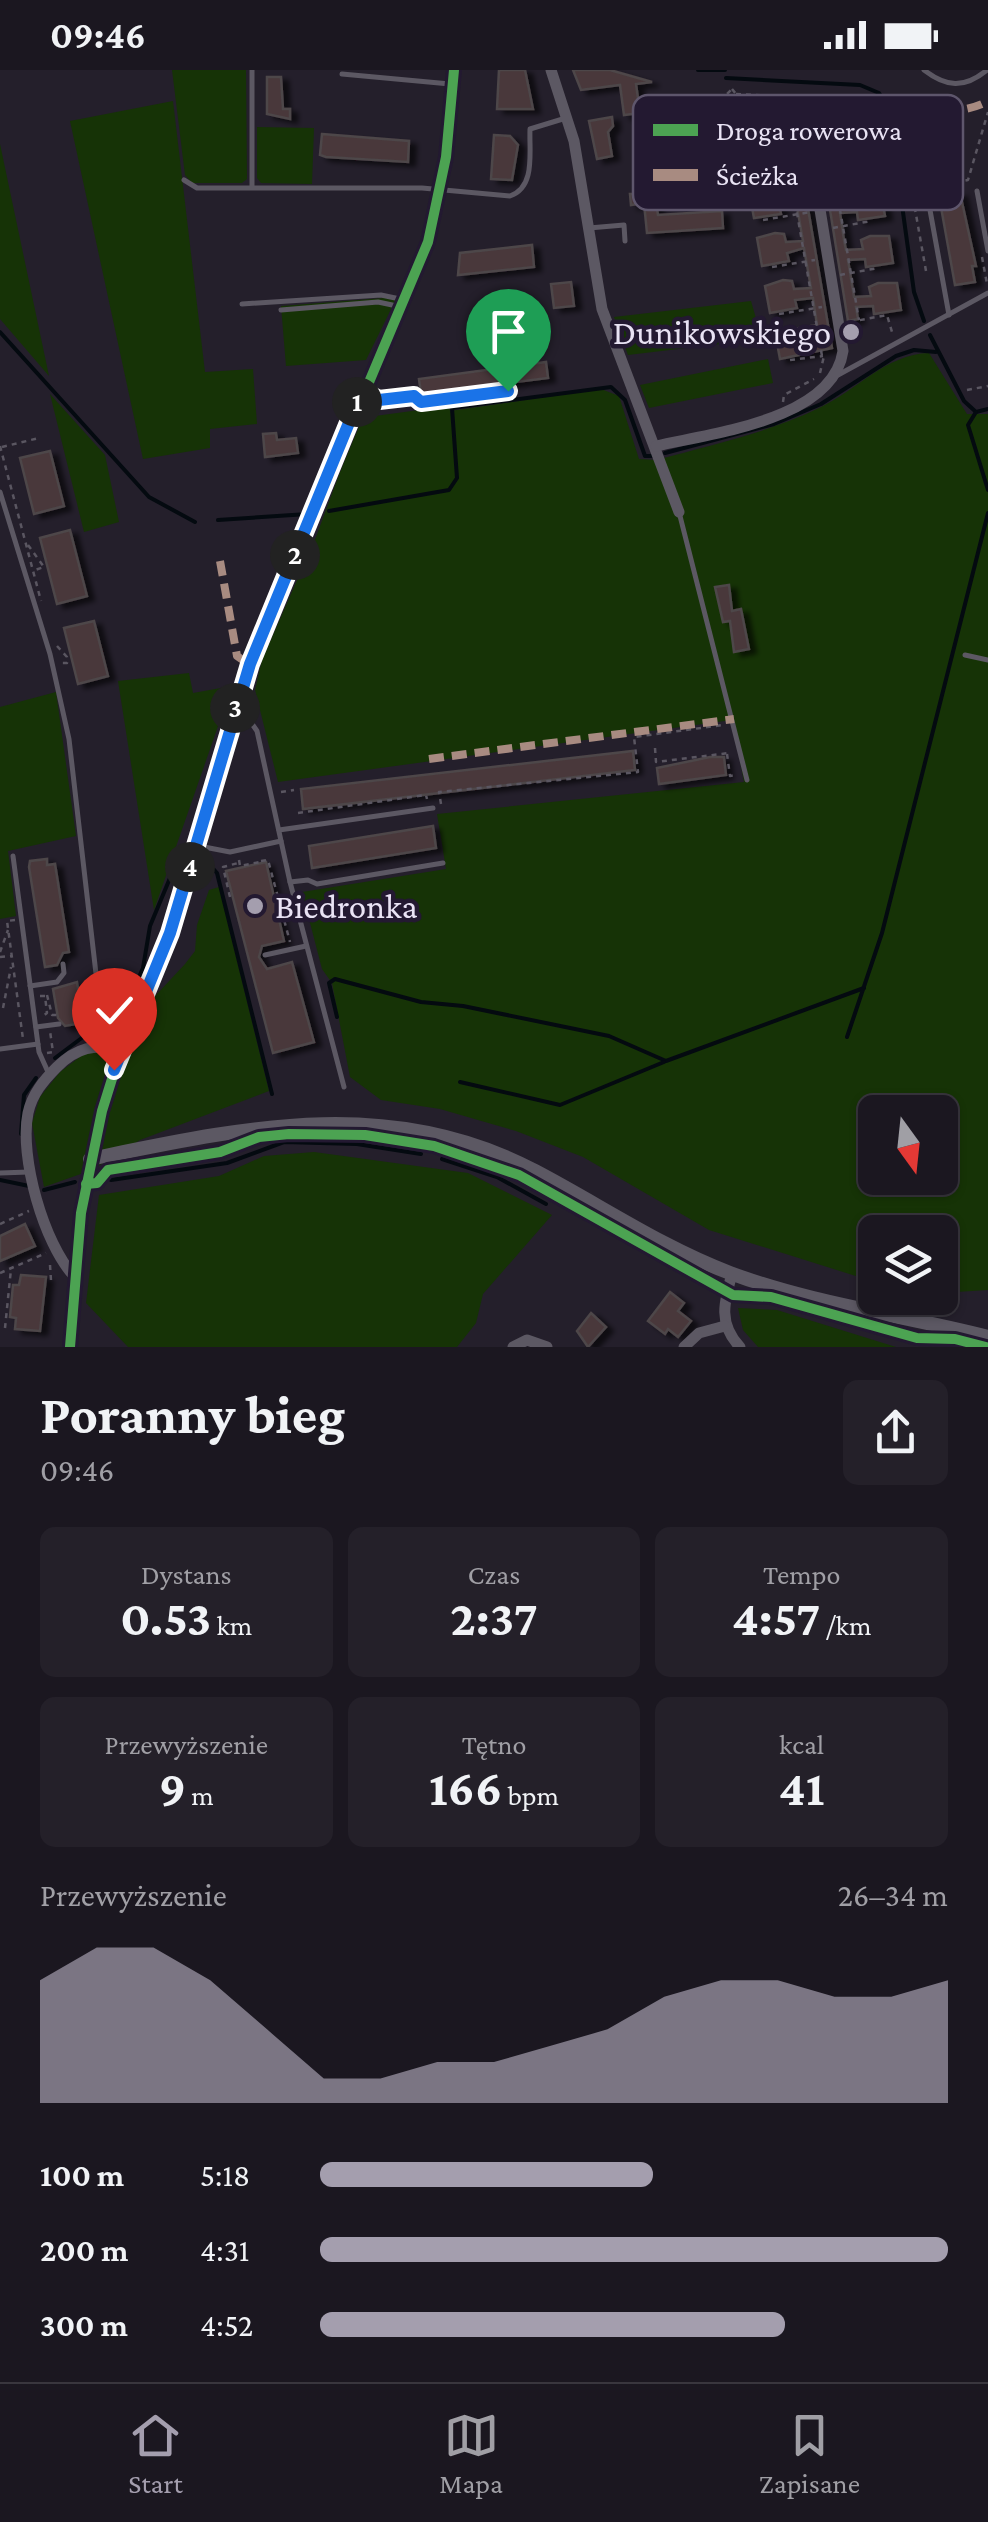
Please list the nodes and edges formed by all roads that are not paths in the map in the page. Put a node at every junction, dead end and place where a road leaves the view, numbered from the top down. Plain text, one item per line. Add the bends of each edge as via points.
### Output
1 (252, 70) edge
2 (552, 70) edge
3 (924, 70) edge
4 (986, 70) edge
5 (342, 74) dead end
6 (453, 77) edge
7 (569, 118) junction
8 (184, 180) dead end
9 (252, 188) junction
10 (441, 191) junction
11 (978, 191) dead end
12 (820, 210) edge
13 (932, 210) edge
14 (589, 228) junction
15 (625, 241) dead end
16 (988, 251) edge
17 (986, 292) edge
18 (242, 304) dead end
19 (402, 304) junction
20 (281, 310) dead end
21 (949, 314) junction
22 (836, 377) junction
23 (362, 391) junction
24 (508, 391) dead end
25 (656, 446) junction
26 (0, 492) edge
27 (679, 512) joint
28 (965, 655) dead end
29 (988, 660) edge
30 (233, 715) junction
31 (746, 777) road end
32 (434, 807) road end
33 (279, 830) junction
34 (282, 841) junction
35 (196, 845) junction
36 (13, 856) dead end
37 (444, 864) dead end
38 (290, 882) junction
39 (308, 946) junction
40 (266, 955) dead end
41 (63, 964) dead end
42 (30, 986) junction
43 (59, 1024) dead end
44 (36, 1027) junction
45 (38, 1044) junction
46 (98, 1046) junction
47 (0, 1048) edge
48 (121, 1050) junction
49 (50, 1074) junction
50 (344, 1087) dead end
51 (90, 1159) junction
52 (32, 1172) junction
53 (0, 1173) edge
54 (732, 1274) junction
55 (74, 1276) junction
56 (725, 1326) junction
57 (988, 1337) edge
58 (70, 1347) edge
59 (514, 1347) edge
60 (547, 1347) edge
61 (684, 1347) edge
62 (740, 1347) edge

1 - 9 lane
2 - 7 street
3 - 4 lane via 952,85
5 - 6 lane
6 - 10 street
7 - 10 lane via 530,129 528,179 516,194
7 - 14 street
8 - 9 lane via 196,188
9 - 10 lane
10 - 19 street
11 - 16 lane
12 - 22 street via 843,351
13 - 21 lane
14 - 15 lane via 624,225
14 - 25 street via 602,309
17 - 21 lane
18 - 19 lane via 381,295
19 - 20 lane
19 - 23 street
21 - 22 lane
22 - 25 street via 820,394 774,416
23 - 24 lane via 379,400 414,396 421,402
23 - 30 street
25 - 27 street
26 - 46 lane via 50,654 68,738 98,990
27 - 31 lane
28 - 29 lane
30 - 33 lane via 257,731
30 - 35 street
32 - 33 lane
33 - 34 lane
34 - 35 lane via 230,852
34 - 38 lane
35 - 48 street via 170,933
36 - 42 lane
37 - 38 lane via 316,884
38 - 39 lane
39 - 40 lane
39 - 50 lane
41 - 42 lane via 62,978
42 - 44 lane
43 - 44 lane
44 - 45 lane
45 - 47 lane
45 - 49 lane
46 - 48 street
46 - 49 street via 72,1053
48 - 51 street
49 - 52 street via 28,1114
51 - 54 street via 266,1125 390,1127 505,1157
51 - 55 street
52 - 53 lane
52 - 55 street via 55,1251
54 - 56 street
54 - 57 street
55 - 58 street
56 - 61 street via 698,1333
56 - 62 street
59 - 60 street via 527,1340

